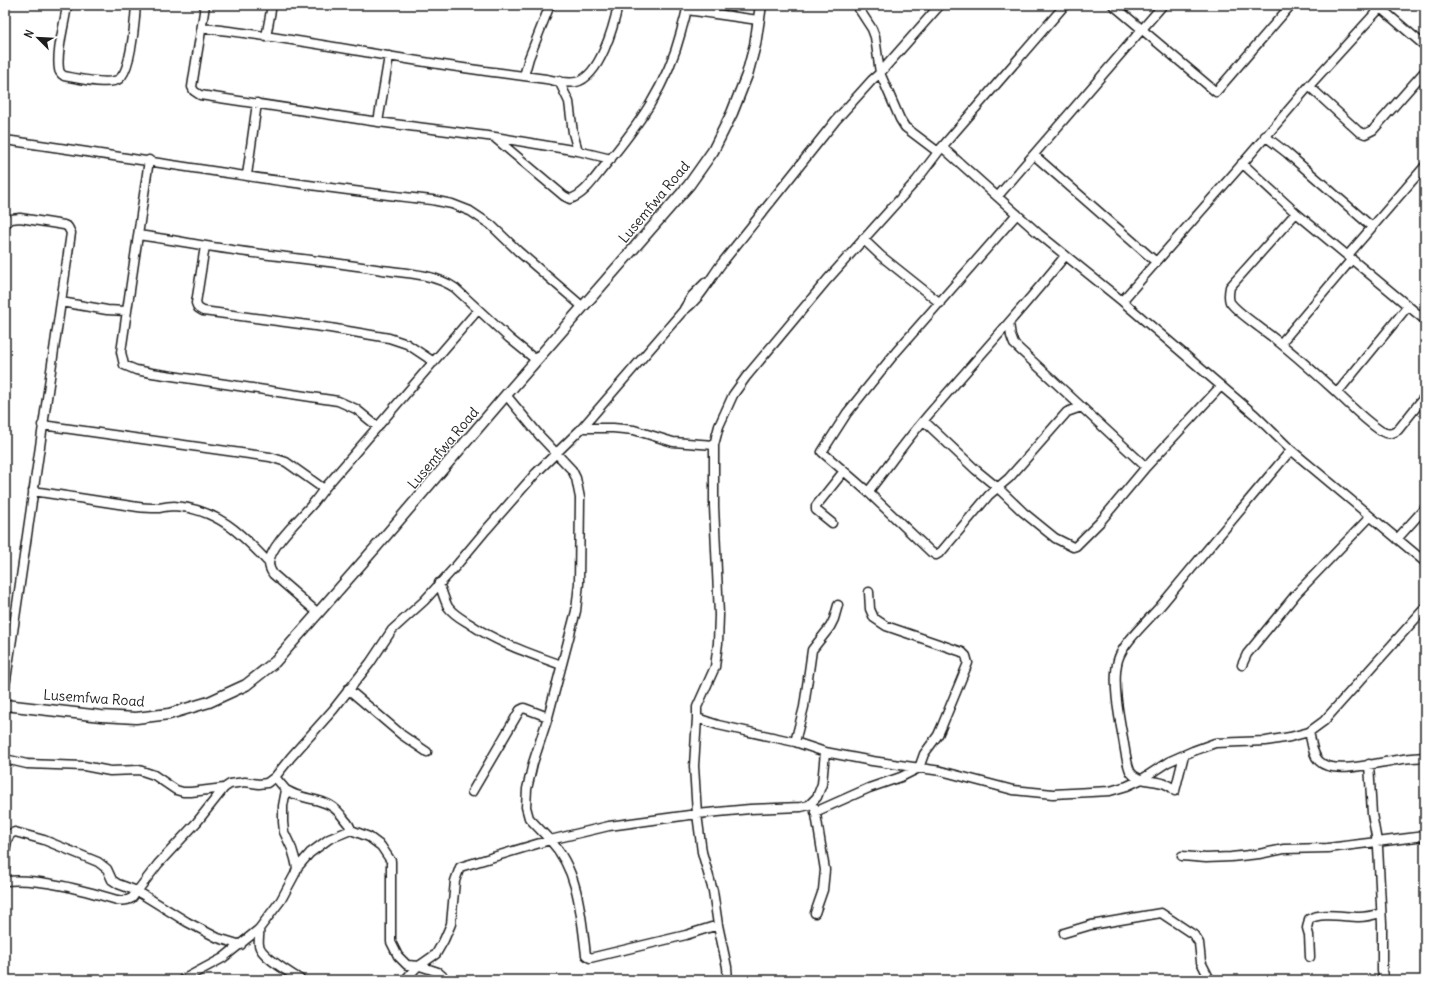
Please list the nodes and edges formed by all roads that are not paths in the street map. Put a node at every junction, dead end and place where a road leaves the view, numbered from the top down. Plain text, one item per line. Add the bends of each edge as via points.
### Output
1 (67, 5) edge
2 (136, 5) edge
3 (205, 5) edge
4 (272, 5) edge
5 (550, 5) edge
6 (618, 5) edge
7 (760, 5) edge
8 (859, 5) edge
9 (940, 5) edge
10 (1065, 5) edge
11 (1113, 5) edge
12 (1163, 5) edge
13 (1291, 5) edge
14 (1379, 6) edge
15 (687, 7) edge
16 (758, 20) junction
17 (202, 28) junction
18 (1142, 29) junction
19 (266, 37) junction
20 (1425, 46) edge
21 (389, 56) junction
22 (1425, 71) edge
23 (880, 73) junction
24 (524, 76) junction
25 (559, 81) junction
26 (1309, 86) junction
27 (257, 104) junction
28 (378, 122) junction
29 (1265, 136) junction
30 (495, 138) junction
31 (5, 140) edge
32 (940, 150) junction
33 (578, 151) junction
34 (1034, 155) junction
35 (611, 159) junction
36 (149, 160) junction
37 (1242, 163) junction
38 (1425, 166) edge
39 (247, 175) junction
40 (998, 196) junction
41 (1296, 213) junction
42 (1017, 214) junction
43 (5, 224) edge
44 (1372, 227) junction
45 (139, 235) junction
46 (863, 239) junction
47 (205, 246) junction
48 (1065, 256) junction
49 (1350, 257) junction
50 (1156, 262) junction
51 (1122, 301) junction
52 (61, 302) junction
53 (940, 303) junction
54 (1408, 306) junction
55 (583, 307) junction
56 (478, 310) junction
57 (126, 311) junction
58 (1425, 320) edge
59 (1009, 324) junction
60 (1281, 343) junction
61 (536, 360) junction
62 (434, 362) junction
63 (1220, 386) junction
64 (1337, 393) junction
65 (506, 395) junction
66 (1070, 396) junction
67 (1425, 396) edge
68 (1081, 407) junction
69 (1067, 412) junction
70 (924, 420) junction
71 (42, 425) junction
72 (378, 427) junction
73 (582, 428) junction
74 (714, 445) junction
75 (1291, 450) junction
76 (556, 453) junction
77 (1146, 467) junction
78 (844, 471) junction
79 (998, 488) junction
80 (324, 489) junction
81 (33, 491) junction
82 (868, 492) junction
83 (1425, 508) edge
84 (1370, 517) junction
85 (832, 523) dead end
86 (1397, 539) junction
87 (1425, 562) edge
88 (269, 563) junction
89 (439, 583) junction
90 (869, 592) dead end
91 (838, 604) dead end
92 (1425, 608) edge
93 (318, 613) junction
94 (561, 665) junction
95 (1242, 665) dead end
96 (5, 687) edge
97 (348, 689) junction
98 (5, 705) edge
99 (548, 716) junction
100 (698, 718) junction
101 (1309, 732) junction
102 (795, 742) junction
103 (427, 752) dead end
104 (825, 752) junction
105 (1184, 755) junction
106 (1425, 757) edge
107 (5, 759) edge
108 (1369, 764) junction
109 (919, 768) junction
110 (275, 778) junction
111 (1142, 779) junction
112 (224, 788) junction
113 (286, 790) junction
114 (472, 792) dead end
115 (814, 801) junction
116 (815, 812) junction
117 (697, 814) junction
118 (351, 830) junction
119 (1425, 836) edge
120 (550, 840) junction
121 (1377, 841) junction
122 (1182, 856) dead end
123 (5, 866) edge
124 (297, 868) junction
125 (5, 880) edge
126 (137, 891) junction
127 (815, 913) dead end
128 (1381, 913) junction
129 (718, 925) junction
130 (259, 929) junction
131 (1064, 933) dead end
132 (241, 945) junction
133 (1310, 957) dead end
134 (420, 966) junction
135 (182, 980) edge
136 (301, 980) edge
137 (405, 980) edge
138 (447, 980) edge
139 (728, 980) edge
140 (1210, 980) edge
141 (1384, 980) edge

1 - 2 street via 59,55 61,74 90,81 106,81 118,80 124,75 128,65
3 - 17 street
4 - 19 street
5 - 24 street
6 - 25 street via 614,24 594,68 585,78 576,82
7 - 16 street, Lusemfwa Road
8 - 23 street via 875,37
9 - 23 street
10 - 32 street
11 - 18 street
12 - 18 street
13 - 18 street via 1216,92
14 - 20 street
14 - 26 street
15 - 16 street
15 - 35 street via 677,46 658,92
16 - 55 street, Lusemfwa Road via 747,75 713,151 689,185
17 - 19 street
17 - 27 street via 196,56 192,88 194,91 200,95
18 - 34 street
19 - 21 street
21 - 24 street
21 - 28 street
22 - 26 street via 1373,130 1365,134 1358,131
23 - 32 street via 906,127
23 - 73 street via 836,120 711,278 700,297 682,312
24 - 25 street
25 - 33 street via 569,102
26 - 29 street
27 - 28 street
27 - 39 street
28 - 30 street
29 - 37 street
29 - 44 street
30 - 33 street
30 - 35 street via 570,199 576,197
31 - 36 street
32 - 40 street
32 - 46 street via 916,181
33 - 35 street
34 - 40 street
34 - 50 street
36 - 39 street
36 - 45 street
37 - 41 street
37 - 50 street
38 - 44 street
39 - 55 street via 432,200 470,211 491,225
40 - 42 street
41 - 49 street
41 - 60 street via 1230,287 1229,295 1230,302 1237,309
42 - 48 street
42 - 53 street
43 - 52 street via 11,218 20,218 68,227 70,233
44 - 49 street
45 - 47 street
45 - 57 street
46 - 53 street
46 - 74 street via 746,377 733,395 719,426
47 - 56 street via 426,276 455,288
47 - 62 street via 196,304 203,311 389,338 407,344
48 - 51 street
48 - 59 street
49 - 54 street
49 - 60 street
50 - 51 street
51 - 63 street
52 - 57 street
52 - 71 street
53 - 78 street via 896,352 822,449 823,454
54 - 58 street
54 - 64 street
55 - 61 street, Lusemfwa Road
56 - 61 street
56 - 62 street
57 - 72 street via 121,352 126,367 338,401 356,409
59 - 66 street via 1014,344
59 - 70 street
60 - 64 street
61 - 65 street, Lusemfwa Road
62 - 72 street
63 - 75 street
63 - 77 street
64 - 67 street via 1356,412 1388,434 1398,430
65 - 76 street
65 - 93 street, Lusemfwa Road
66 - 68 street
66 - 69 street
68 - 69 street
68 - 77 street
69 - 79 street
70 - 79 street
70 - 82 street
71 - 80 street via 270,457 286,462
71 - 81 street
72 - 80 street
73 - 74 street via 634,430 673,442
73 - 76 street
74 - 100 street via 718,643 715,667 697,707
75 - 84 street
75 - 111 street via 1135,634 1118,660 1118,711 1126,758 1130,772
76 - 89 street
76 - 94 street via 572,470 580,498 576,611
77 - 79 street via 1100,522 1072,547 1055,538
78 - 82 street
78 - 85 street via 816,506 816,510
79 - 82 street via 936,555
80 - 88 street via 277,544
81 - 88 street via 138,507 173,506 198,510 234,530
81 - 96 street
83 - 86 street
84 - 86 street
84 - 95 street via 1296,594 1247,654
86 - 87 street
88 - 93 street via 273,574
89 - 94 street via 444,598 457,616 506,644
89 - 97 street via 424,601 392,630 370,663
90 - 109 street via 870,609 874,618 886,626 962,652 968,662 938,735 924,754
91 - 102 street via 830,627 812,650 804,707
92 - 101 street via 1324,721
93 - 98 street, Lusemfwa Road via 275,662 246,684 209,702 169,714 136,718
94 - 99 street
97 - 103 street via 402,735
97 - 110 street
99 - 114 street via 524,708 520,710
99 - 120 street via 533,763 526,807 529,818
100 - 102 street via 742,731
100 - 117 street via 694,766
101 - 105 street via 1266,741 1215,743
101 - 108 street via 1314,755 1320,763 1333,767
102 - 104 street
104 - 109 street
104 - 115 street via 822,784
105 - 111 street
105 - 111 street via 1175,791 1172,786 1164,783
106 - 108 street
107 - 112 street via 48,766 139,770 154,775 183,792
108 - 121 street via 1372,814
109 - 111 street via 941,771 1013,790 1053,794 1110,791
109 - 116 street
110 - 112 street via 267,783 245,782 230,784
110 - 113 street
112 - 126 street
113 - 118 street via 298,796 322,800 336,809
113 - 124 street via 283,806 284,832
115 - 116 street
115 - 117 street via 801,808
116 - 127 street via 825,870 823,890
117 - 120 street via 609,826
117 - 129 street via 702,852 713,891
118 - 124 street via 328,839 310,853
118 - 134 street via 369,837 381,846 390,861 391,942 398,956 406,964
119 - 121 street
120 - 129 street via 567,862 575,886 588,957
120 - 134 street via 460,867 455,881 451,924 436,954
121 - 122 street via 1328,848 1284,849 1238,856
121 - 128 street
123 - 126 street via 8,835 15,832 44,840 98,862 107,869 112,880
124 - 130 street via 281,900
125 - 126 street via 42,883 124,901 132,898
126 - 132 street via 187,922 218,938
128 - 133 street via 1361,917 1313,917 1306,928 1310,935
128 - 141 street
129 - 139 street
130 - 132 street
130 - 136 street via 259,946 262,952
131 - 140 street via 1091,925 1161,913 1194,935 1199,943 1201,962
132 - 135 street
134 - 137 street
134 - 138 street via 438,972

